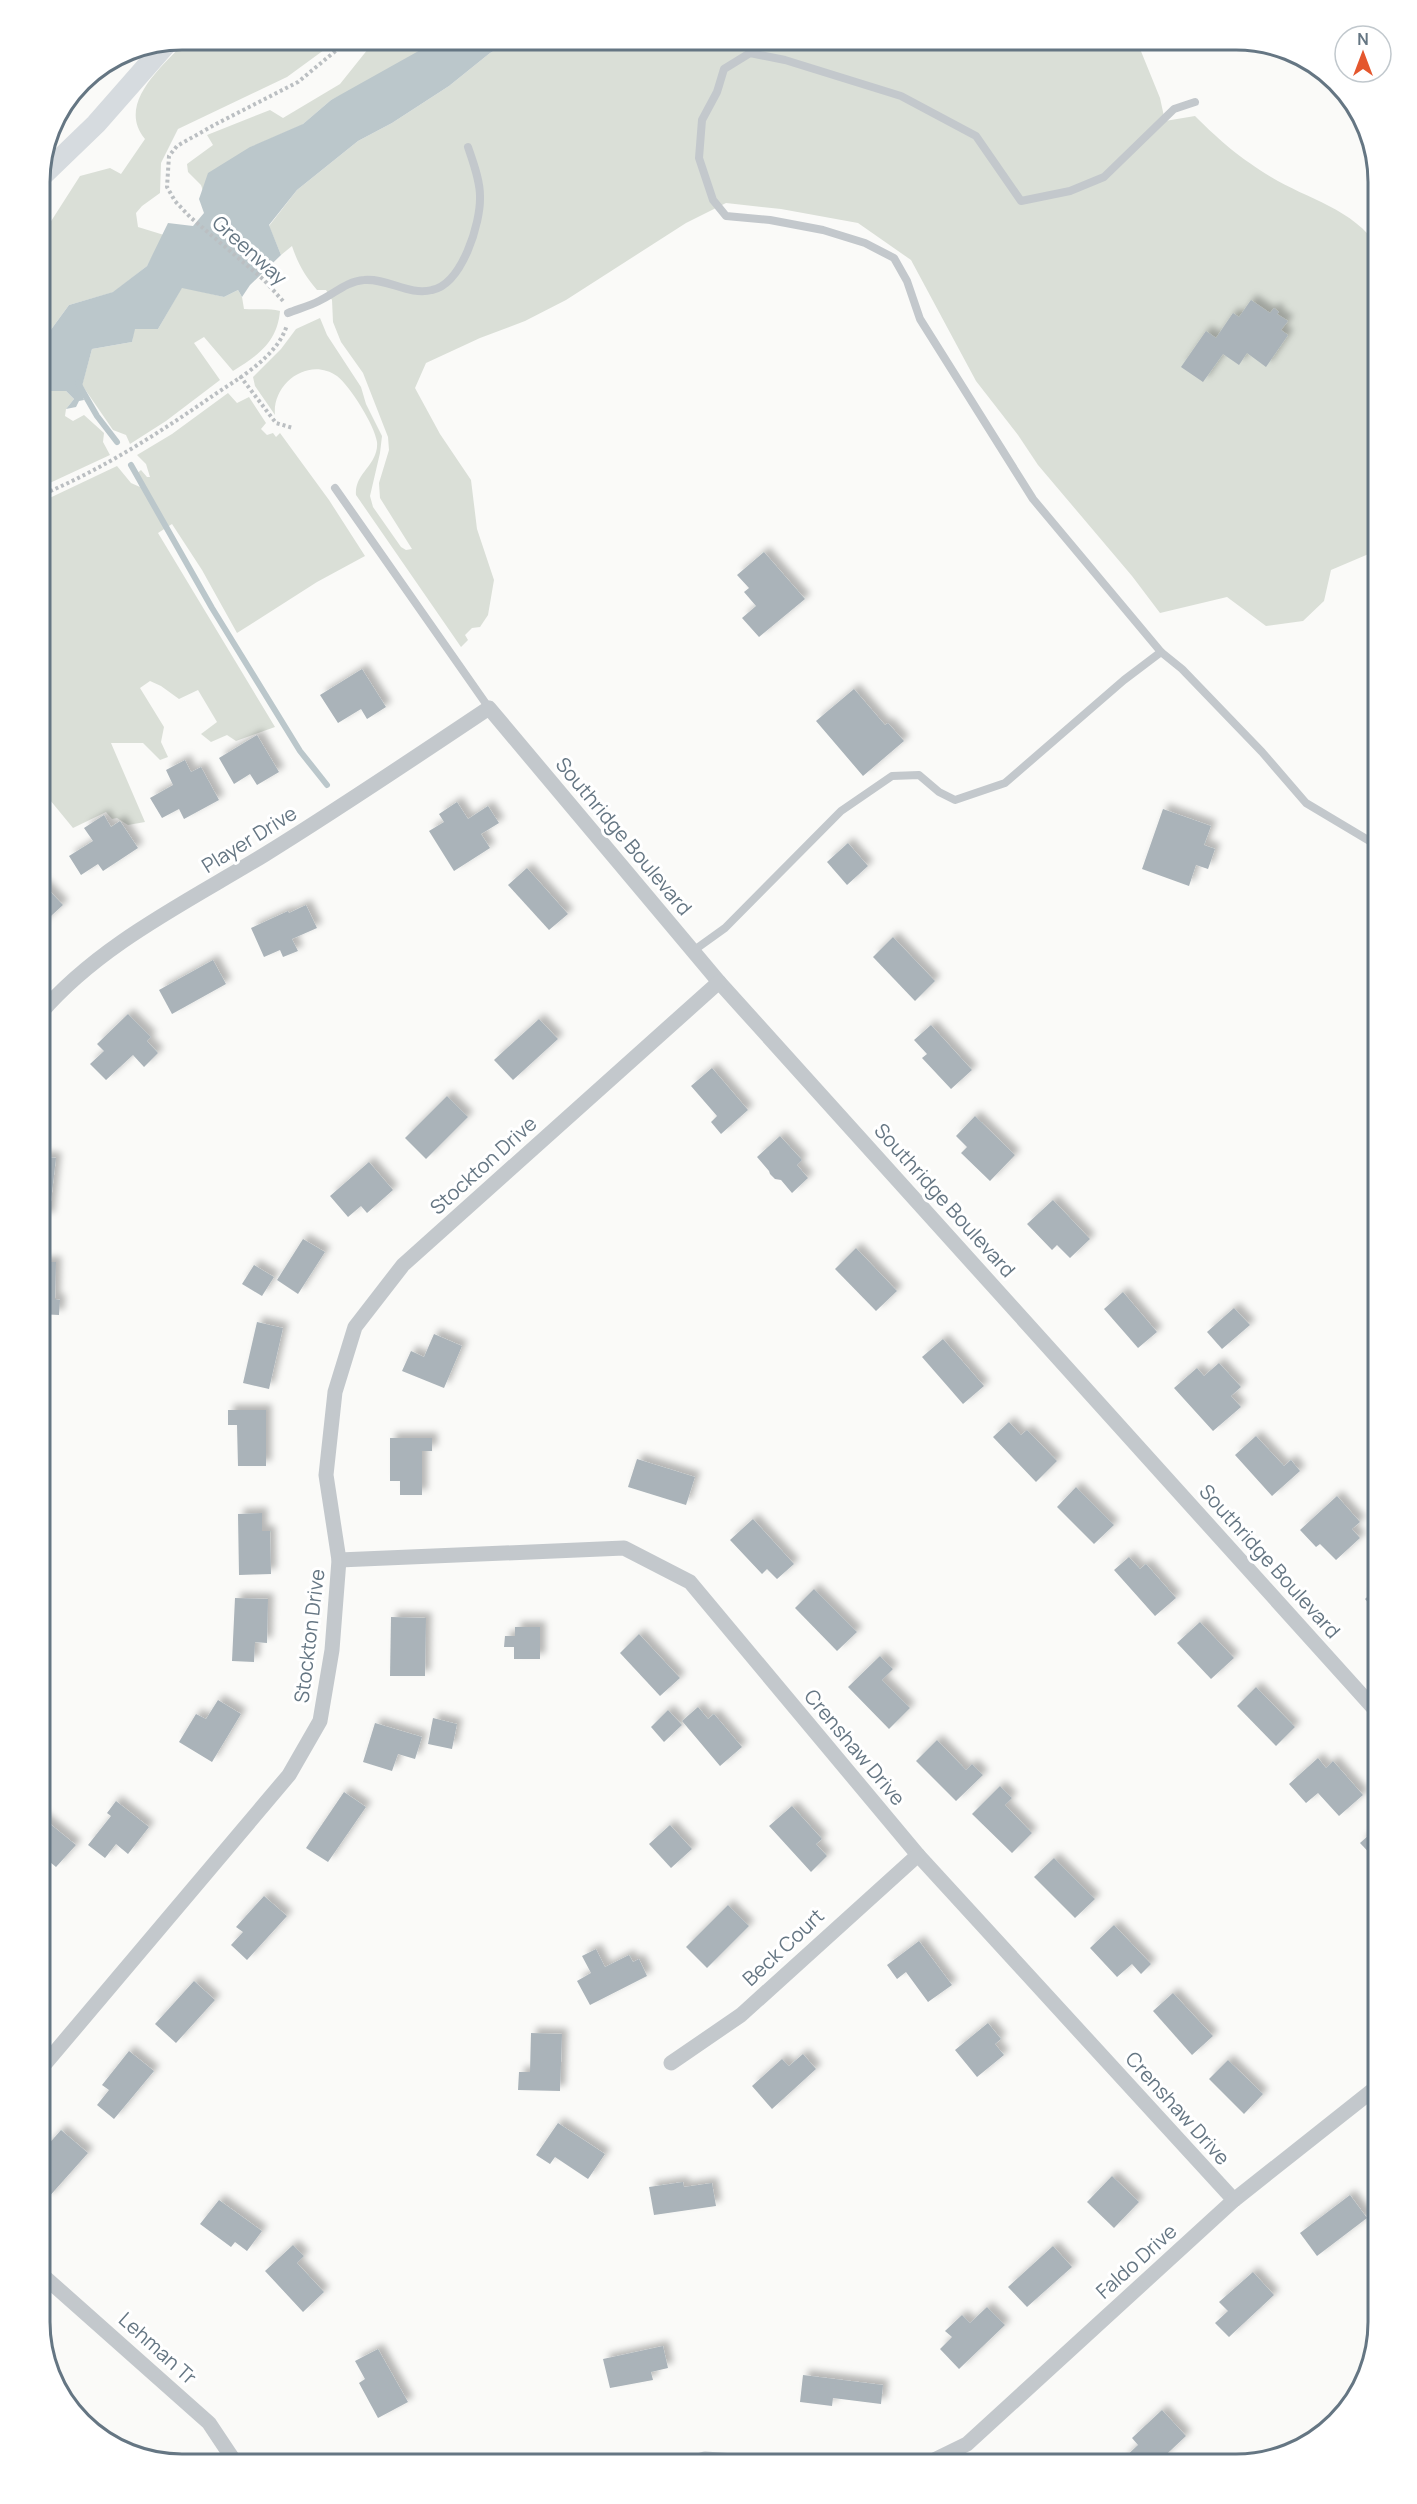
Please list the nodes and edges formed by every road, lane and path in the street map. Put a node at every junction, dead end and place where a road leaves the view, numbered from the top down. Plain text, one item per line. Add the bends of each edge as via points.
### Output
1 (337, 50) edge
2 (160, 52) edge
3 (1195, 102) dead end
4 (468, 147) dead end
5 (51, 168) edge
6 (288, 312) junction
7 (240, 376) junction
8 (293, 428) dead end
9 (335, 488) dead end
10 (50, 491) edge
11 (1161, 652) junction
12 (489, 708) junction
13 (1368, 840) edge
14 (693, 951) junction
15 (719, 982) junction
16 (50, 1002) edge
17 (339, 1560) junction
18 (1368, 1702) edge
19 (918, 1855) junction
20 (50, 2058) edge
21 (671, 2063) dead end
22 (1368, 2094) edge
23 (1234, 2200) junction
24 (50, 2282) edge
25 (230, 2454) edge
26 (947, 2454) edge

1 - 6 path, Greenway via 298,82 177,146 169,156 167,187 175,201 264,280
2 - 5 street via 96,124
3 - 11 lane via 1174,109 1104,177 1047,198 1021,201 976,136 901,96 750,53 724,69 702,120 699,158 713,200 726,216 823,230 865,243 894,258 920,319 1033,499
4 - 6 lane via 480,197 474,231 454,277 434,290 413,291 364,280
6 - 7 path, Greenway via 280,340
7 - 8 path via 276,423
7 - 10 path, Greenway via 125,454
9 - 12 lane
11 - 13 lane via 1262,752 1306,803
11 - 14 lane via 1005,783 955,800 919,775 892,776 841,811 725,928
12 - 14 street, Southridge Boulevard
12 - 16 street, Player Drive via 321,820 131,936
14 - 15 street, Southridge Boulevard
15 - 17 street, Stockton Drive via 403,1265 355,1327 335,1392 326,1475
15 - 18 street, Southridge Boulevard
17 - 19 street, Crenshaw Drive via 624,1548 690,1582
17 - 20 street, Stockton Drive via 332,1650 320,1721 289,1775
19 - 21 street, Beck Court via 741,2014
19 - 23 street, Crenshaw Drive
22 - 23 street, Faldo Drive
23 - 26 street, Faldo Drive via 967,2444
24 - 25 street, Lehman Tr via 209,2423

